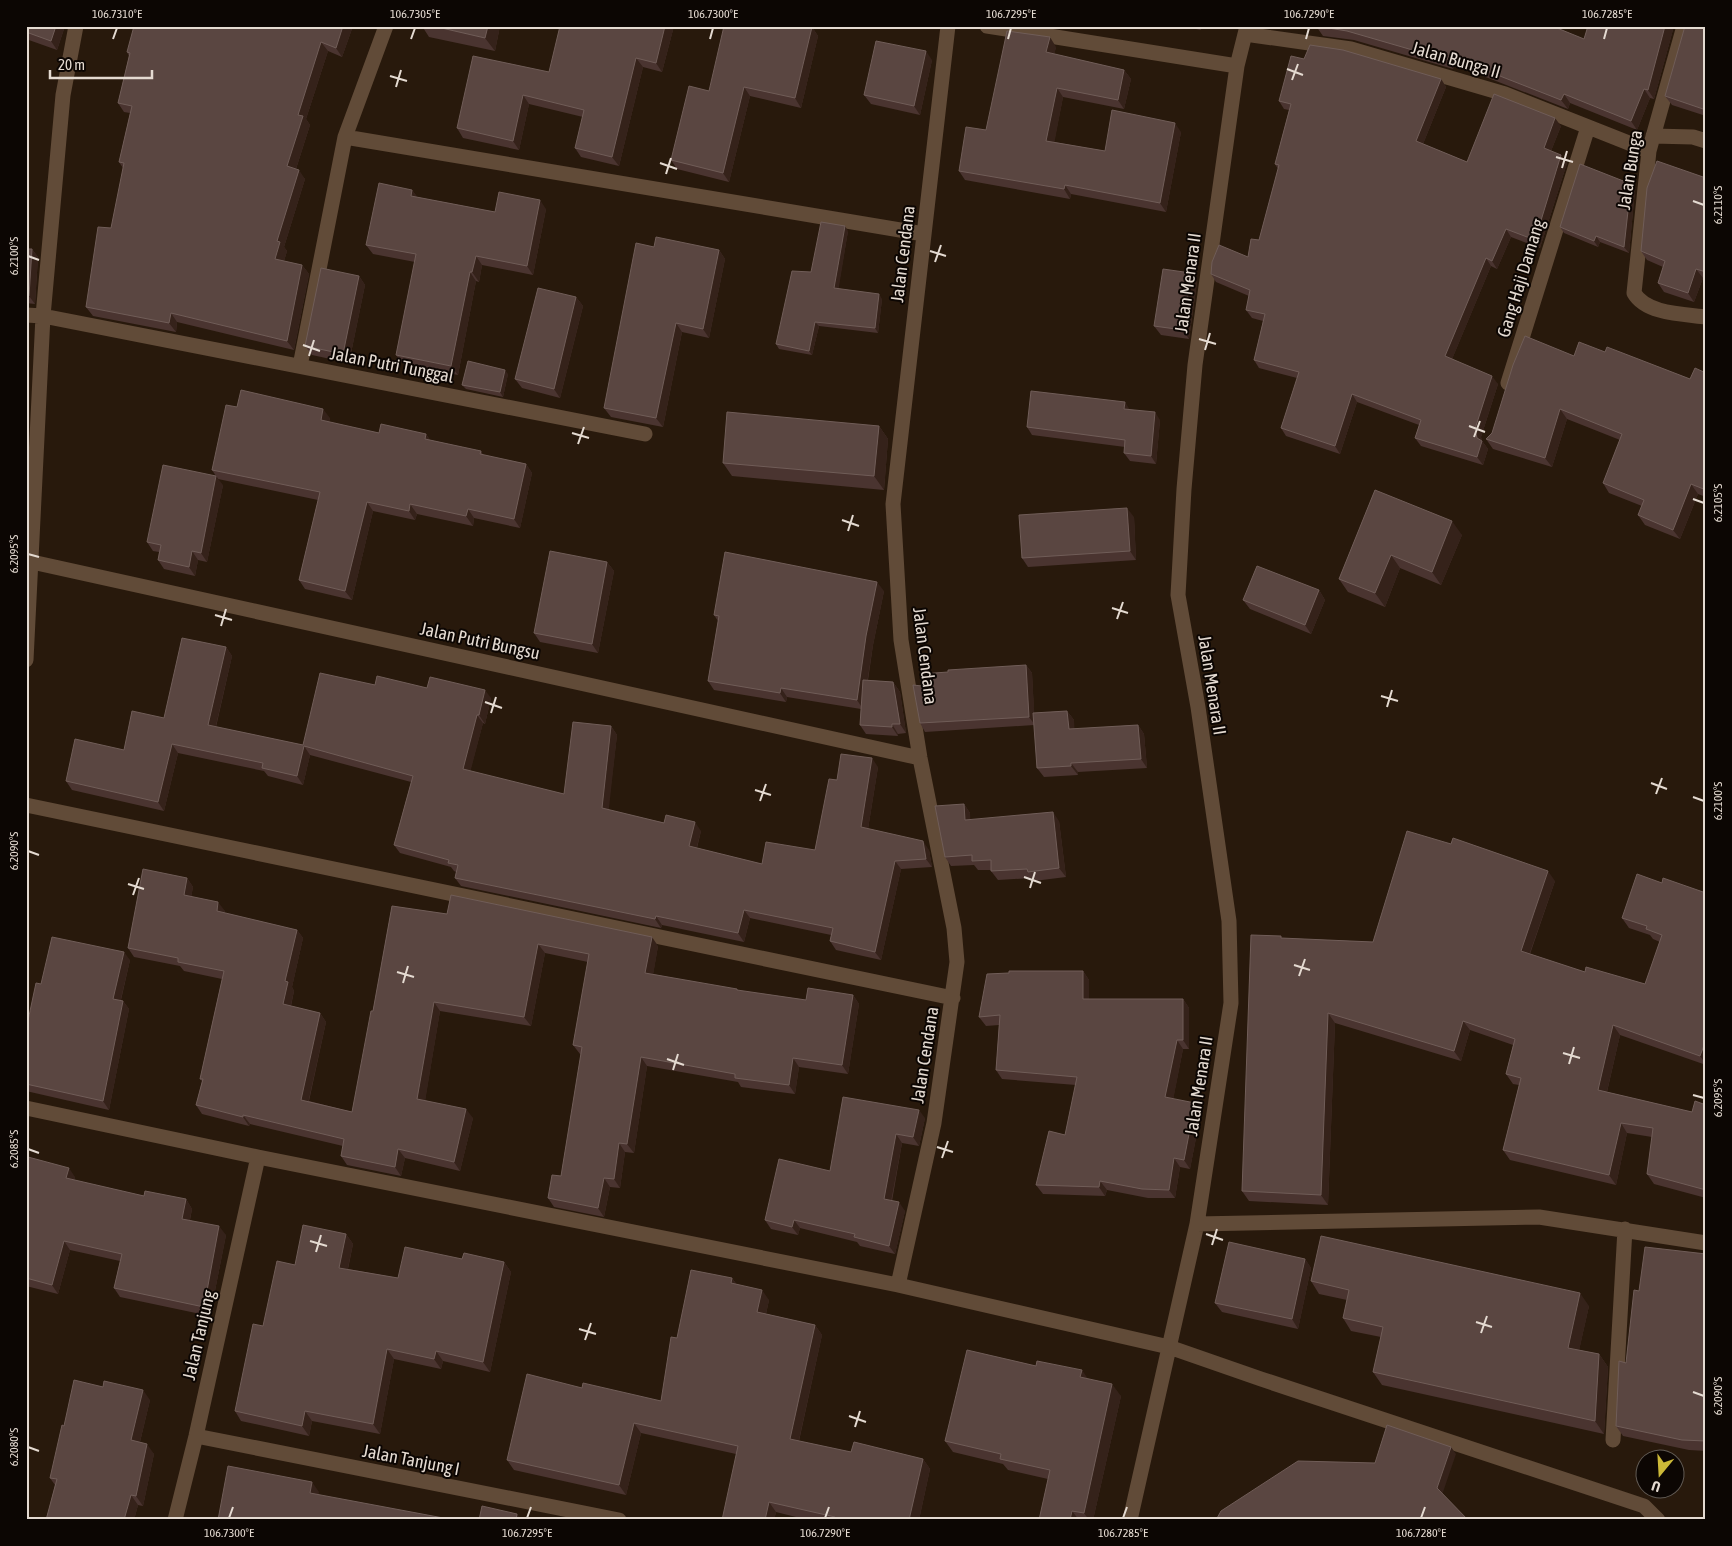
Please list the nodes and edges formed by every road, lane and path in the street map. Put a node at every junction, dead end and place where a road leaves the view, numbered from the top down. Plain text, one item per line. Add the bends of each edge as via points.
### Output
1 (76, 26) edge
2 (386, 26) edge
3 (948, 26) edge
4 (987, 26) edge
5 (1684, 26) edge
6 (1246, 30) edge
7 (1237, 66) junction
8 (1588, 127) junction
9 (345, 137) junction
10 (1706, 141) edge
11 (1651, 143) junction
12 (924, 234) junction
13 (26, 314) edge
14 (43, 316) junction
15 (1706, 318) edge
16 (300, 366) junction
17 (1505, 393) edge
18 (645, 434) edge
19 (32, 562) junction
20 (26, 660) edge
21 (920, 758) junction
22 (26, 805) edge
23 (953, 998) junction
24 (26, 1108) edge
25 (258, 1157) junction
26 (1197, 1224) junction
27 (1625, 1229) junction
28 (1706, 1243) edge
29 (898, 1285) junction
30 (1169, 1347) junction
31 (196, 1436) junction
32 (1614, 1440) edge
33 (175, 1520) edge
34 (619, 1520) edge
35 (1130, 1520) edge
36 (1658, 1520) edge

1 - 14 street via 63,95
2 - 9 street
3 - 12 street, Jalan Cendana
4 - 7 street
5 - 11 street, Jalan Bunga
6 - 7 street, Jalan Menara II
6 - 8 street, Jalan Bunga II via 1352,49 1505,94
7 - 26 street, Jalan Menara II via 1195,365 1178,595 1229,921 1231,1003
8 - 11 street, Jalan Bunga II
8 - 17 street, Gang Haji Damang
9 - 12 street
9 - 16 street
10 - 11 street, Jalan Bunga II via 1693,137
11 - 15 street, Jalan Bunga via 1634,293 1638,301 1650,308
12 - 21 street, Jalan Cendana via 893,504 901,640
13 - 14 street, Jalan Putri Tunggal
14 - 16 street, Jalan Putri Tunggal
14 - 19 street
16 - 18 street, Jalan Putri Tunggal
19 - 20 street
19 - 21 street, Jalan Putri Bungsu
21 - 23 street, Jalan Cendana via 954,928 957,962
22 - 23 street
23 - 29 street, Jalan Cendana via 934,1123
24 - 25 street
25 - 29 street
25 - 31 street, Jalan Tanjung
26 - 27 street via 1539,1217
26 - 30 street, Jalan Menara II
27 - 28 street
27 - 32 street
29 - 30 street
30 - 35 street, Jalan Menara II
30 - 36 street via 1644,1506
31 - 33 street, Jalan Tanjung
31 - 34 street, Jalan Tanjung I

